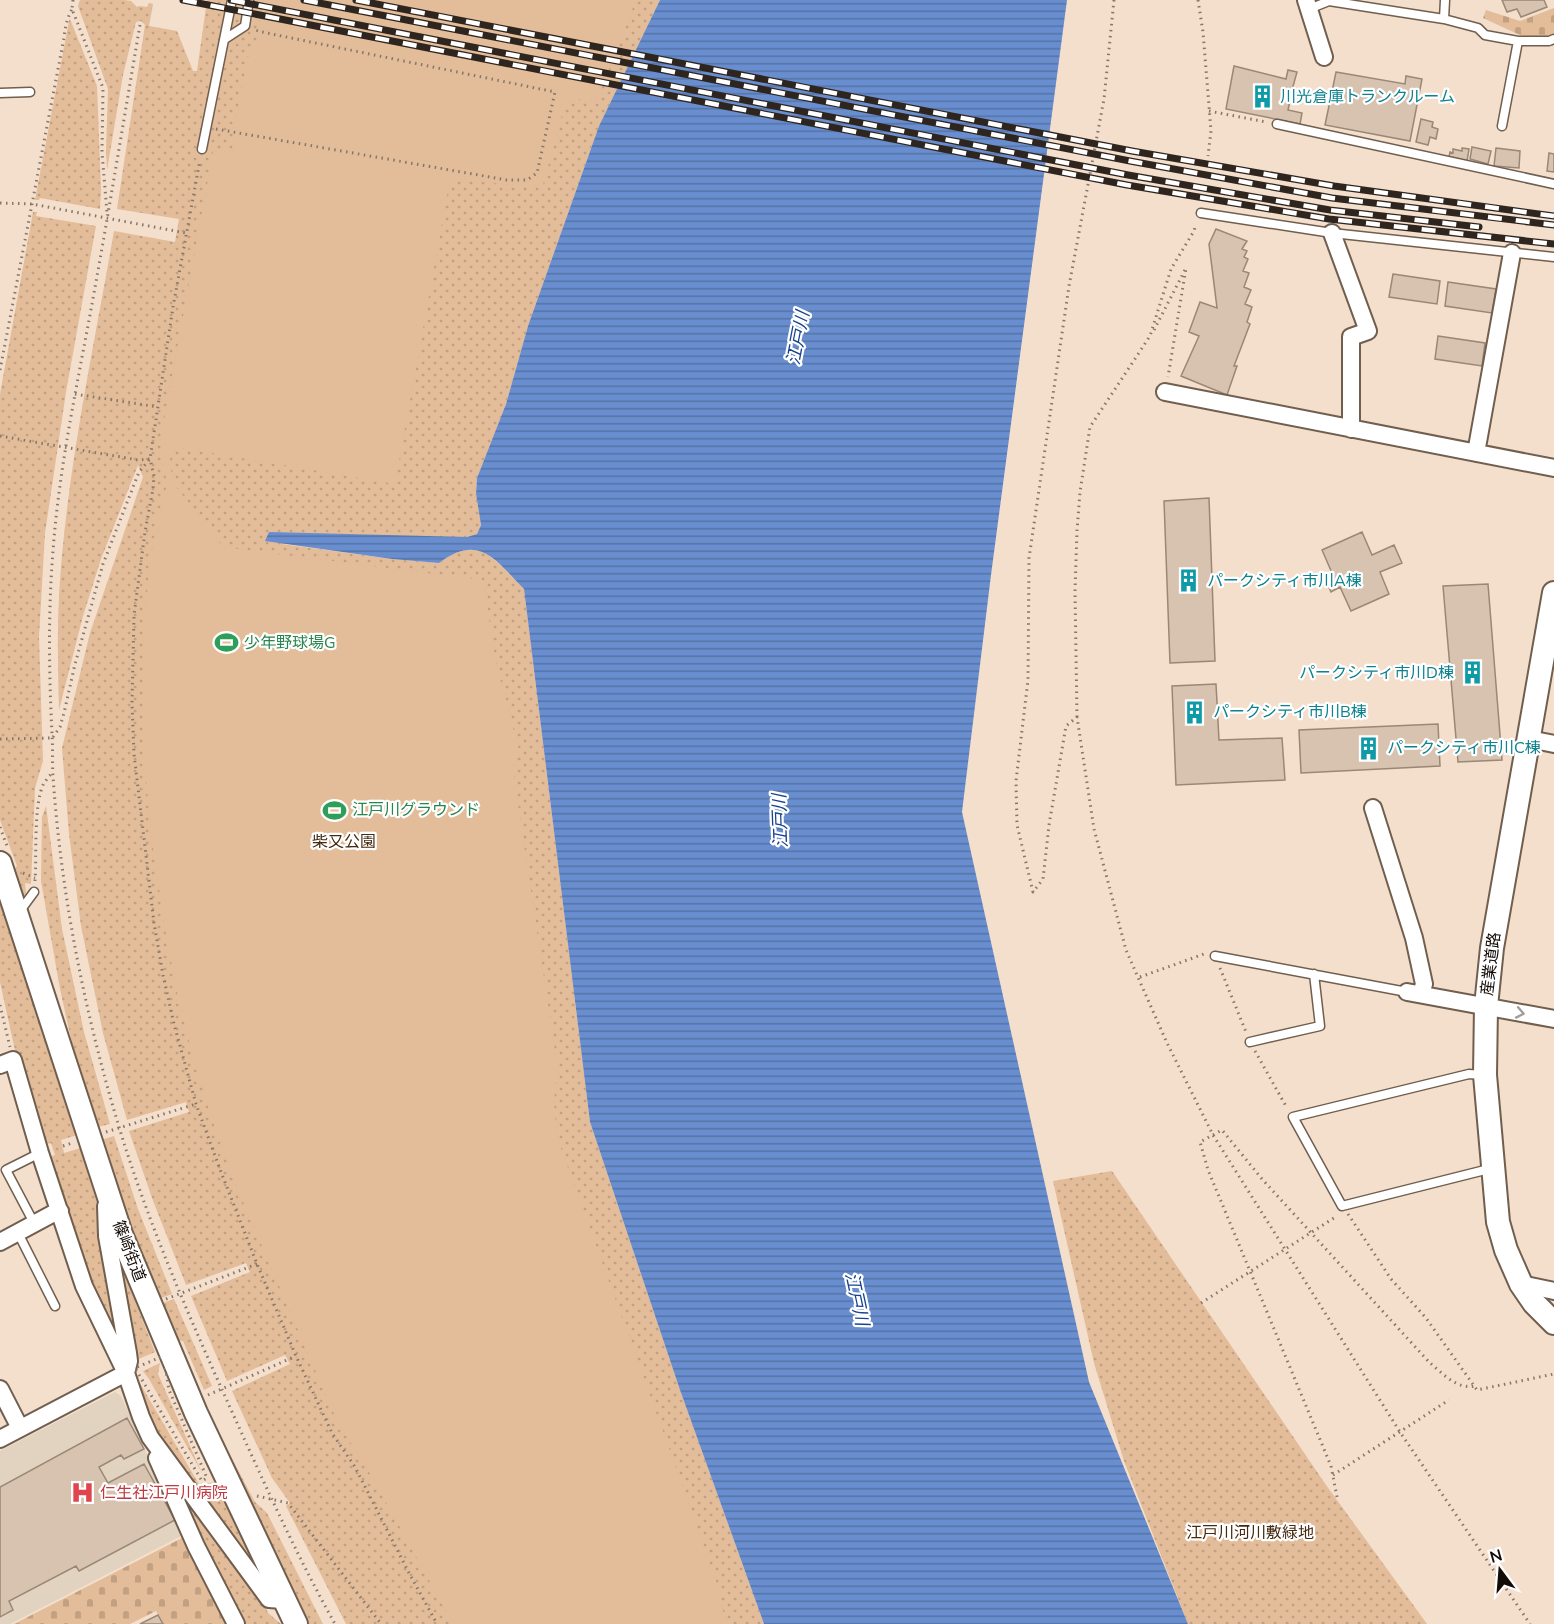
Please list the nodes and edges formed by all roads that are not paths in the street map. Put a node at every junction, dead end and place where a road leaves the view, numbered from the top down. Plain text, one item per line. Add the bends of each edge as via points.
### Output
1 (232, 0) edge
2 (249, 0) edge
3 (1445, 0) edge
4 (1307, 4) edge
5 (1444, 19) junction
6 (225, 39) junction
7 (1554, 39) edge
8 (1518, 41) junction
9 (1324, 57) dead end
10 (30, 92) dead end
11 (0, 93) edge
12 (1277, 124) road end
13 (1502, 126) dead end
14 (202, 149) road end
15 (1554, 184) edge
16 (1201, 213) road end
17 (1332, 232) junction
18 (1512, 253) junction
19 (1554, 257) edge
20 (1165, 392) road end
21 (1351, 429) junction
22 (1476, 453) junction
23 (1554, 468) edge
24 (1554, 593) edge
25 (1529, 739) junction
26 (1554, 744) edge
27 (1373, 808) dead end
28 (0, 863) edge
29 (34, 892) road end
30 (17, 913) junction
31 (1215, 956) dead end
32 (1314, 974) junction
33 (1414, 993) junction
34 (1486, 1006) junction
35 (1554, 1019) edge
36 (1250, 1042) dead end
37 (7, 1063) edge
38 (1485, 1075) junction
39 (40, 1154) junction
40 (1494, 1168) junction
41 (105, 1186) junction
42 (60, 1211) junction
43 (34, 1223) junction
44 (18, 1233) junction
45 (0, 1242) edge
46 (1521, 1284) junction
47 (1554, 1291) edge
48 (55, 1306) dead end
49 (1554, 1323) edge
50 (131, 1371) junction
51 (0, 1389) edge
52 (20, 1428) junction
53 (150, 1437) junction
54 (0, 1438) edge
55 (284, 1600) junction
56 (236, 1624) edge
57 (296, 1624) edge

1 - 6 lane
2 - 6 lane via 245,26
3 - 5 lane
4 - 5 lane via 1329,1
4 - 9 street
5 - 8 lane via 1478,28 1485,35
6 - 14 lane
7 - 8 lane
8 - 13 lane
10 - 11 lane
12 - 15 lane
16 - 17 lane
17 - 18 lane
17 - 21 street via 1368,331 1351,337
18 - 19 lane
18 - 22 street
20 - 21 street
21 - 22 street
22 - 23 street
24 - 25 main road, 産業道路
25 - 26 street
25 - 34 main road, 産業道路 via 1492,948
27 - 33 street via 1414,938 1424,984
28 - 30 main road, 篠崎街道
29 - 30 lane
30 - 41 main road, 篠崎街道
31 - 32 lane
32 - 33 lane
32 - 36 lane via 1320,1026
33 - 34 street
34 -> 35 street
34 - 38 main road, 産業道路
37 - 39 street
38 - 40 main road, 産業道路
38 - 40 lane via 1469,1074 1293,1117 1344,1208
39 - 42 street
39 - 43 lane via 6,1170
40 - 46 main road, 産業道路 via 1498,1222
41 - 50 street via 107,1236
41 - 55 main road, 篠崎街道 via 121,1234 196,1413
42 - 43 street
42 - 50 street via 84,1286
43 - 44 street
44 - 45 street
44 - 48 lane
46 - 47 street
46 - 49 main road, 産業道路
50 - 52 street
50 - 53 street via 141,1417
51 - 52 street
52 - 54 street
53 - 55 street via 269,1599
53 - 56 street
55 - 57 main road, 篠崎街道

